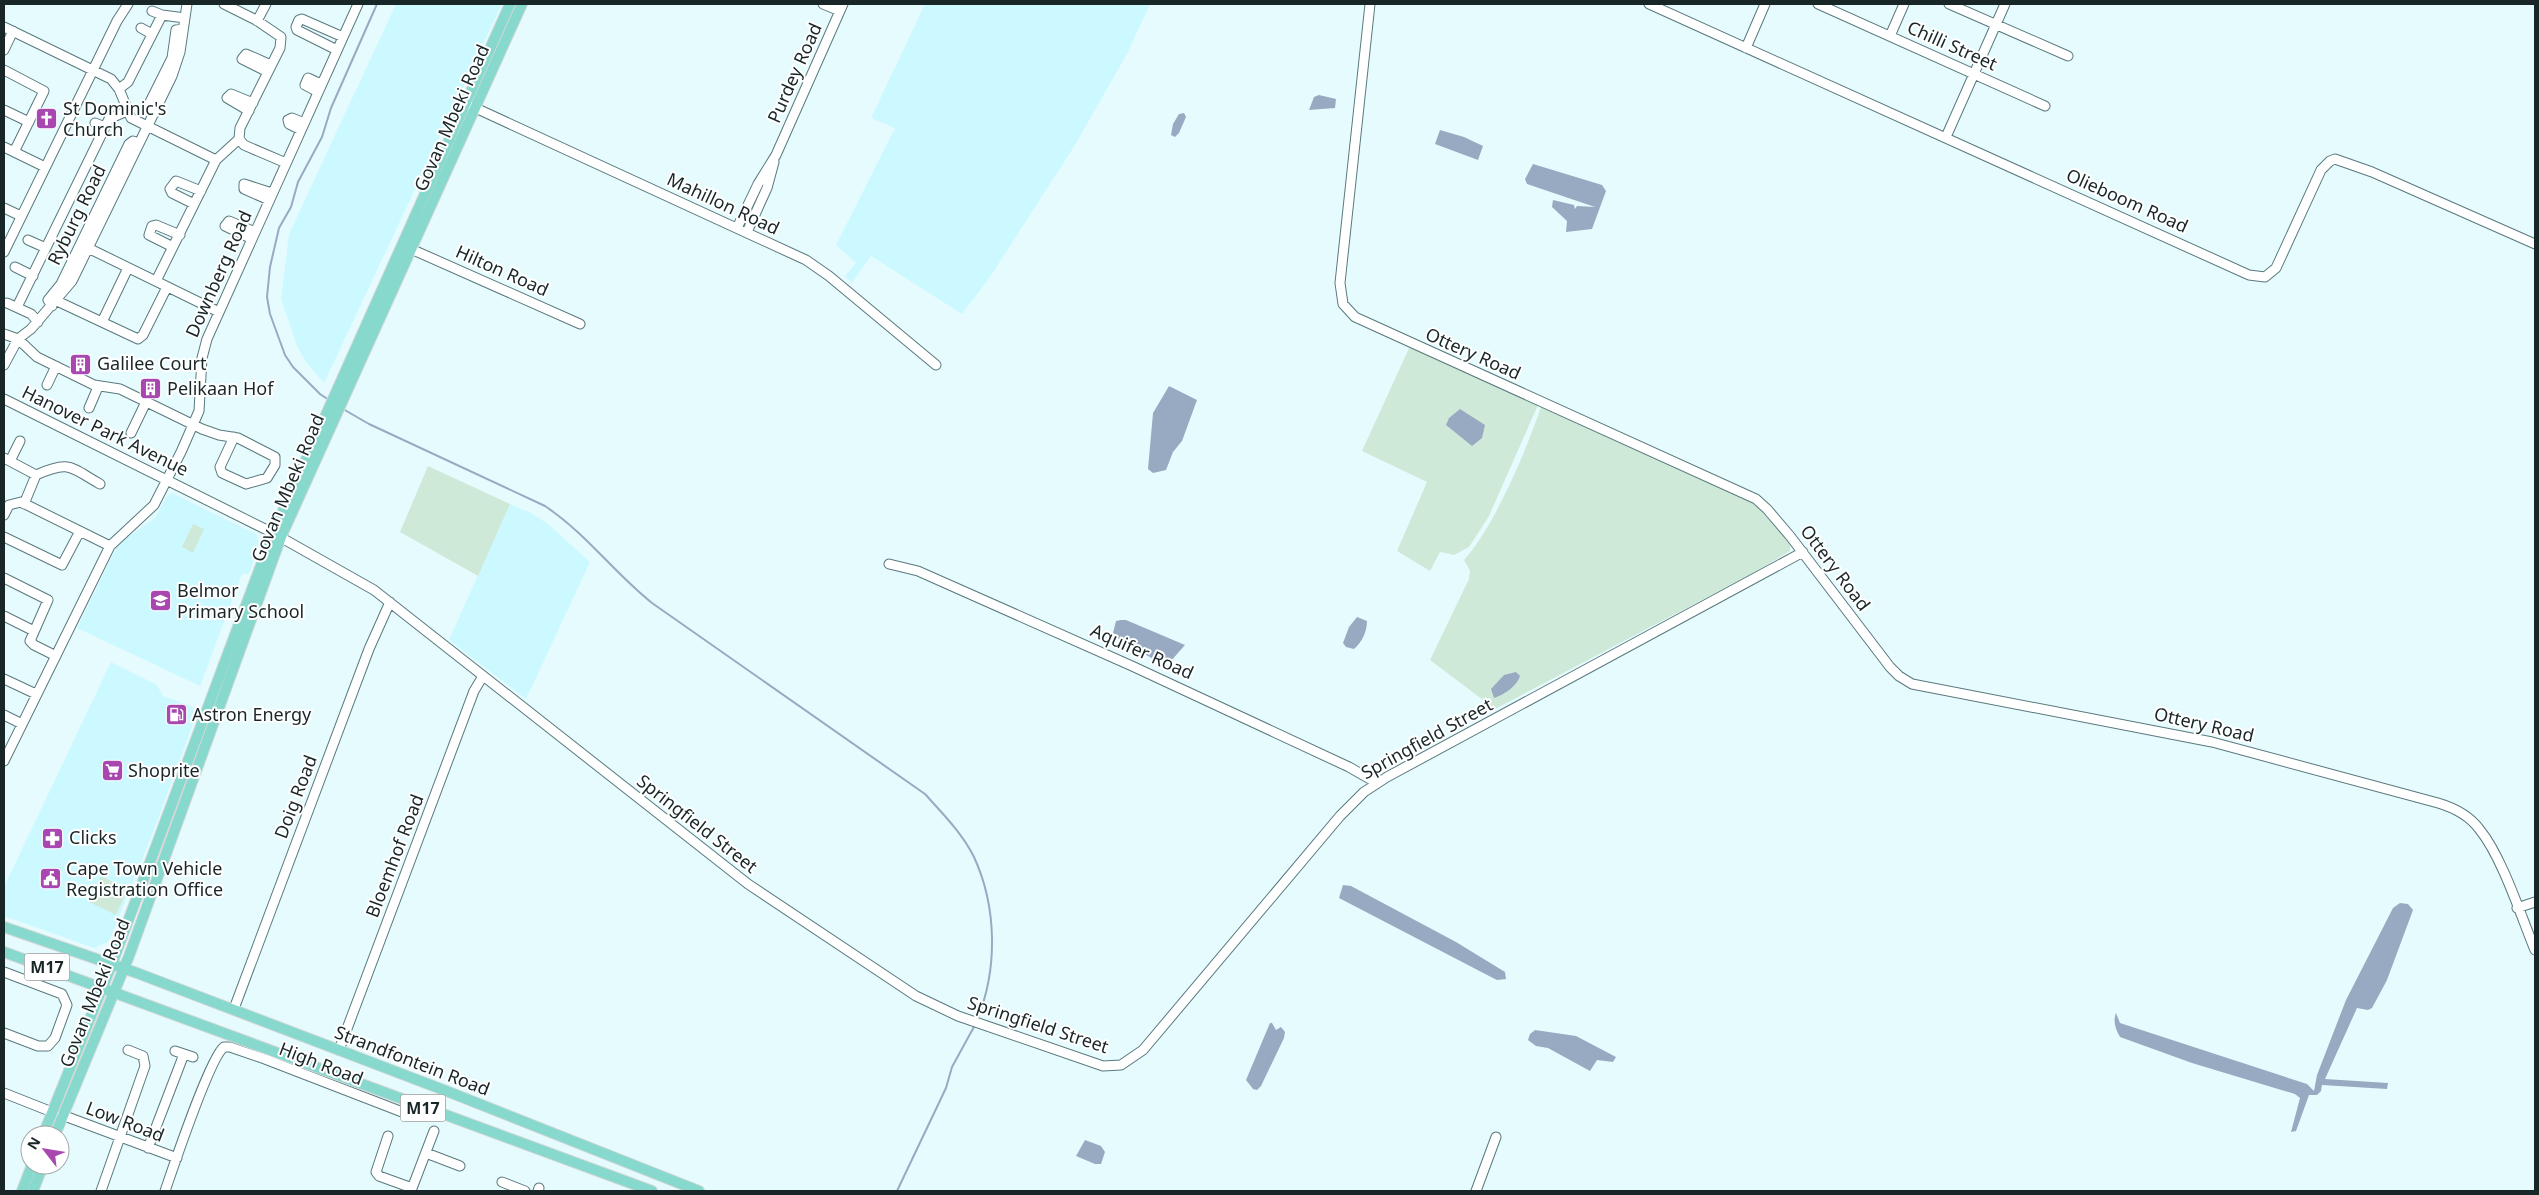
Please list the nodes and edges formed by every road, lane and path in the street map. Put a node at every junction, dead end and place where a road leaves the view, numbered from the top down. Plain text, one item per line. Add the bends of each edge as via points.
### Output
1 (128, 4) edge
2 (187, 4) edge
3 (224, 4) edge
4 (266, 4) edge
5 (358, 4) edge
6 (510, 4) edge
7 (522, 4) edge
8 (823, 4) edge
9 (1370, 4) edge
10 (1649, 4) edge
11 (1765, 4) edge
12 (1818, 4) edge
13 (1904, 4) edge
14 (1949, 4) edge
15 (2006, 4) edge
16 (841, 7) edge
17 (244, 8) edge
18 (152, 11) dead end
19 (162, 15) junction
20 (185, 18) junction
21 (257, 21) junction
22 (1996, 24) junction
23 (4, 27) edge
24 (141, 28) dead end
25 (13, 31) junction
26 (152, 34) junction
27 (1890, 36) junction
28 (343, 37) junction
29 (1746, 48) junction
30 (4, 50) edge
31 (337, 50) junction
32 (129, 56) dead end
33 (2068, 56) dead end
34 (139, 62) junction
35 (4, 70) edge
36 (93, 70) junction
37 (1974, 73) junction
38 (119, 89) junction
39 (470, 105) junction
40 (2045, 106) dead end
41 (4, 110) edge
42 (127, 111) junction
43 (29, 122) junction
44 (94, 123) dead end
45 (147, 126) junction
46 (105, 128) junction
47 (1946, 137) junction
48 (239, 139) junction
49 (138, 143) junction
50 (4, 147) edge
51 (82, 151) dead end
52 (14, 152) junction
53 (776, 155) junction
54 (91, 156) junction
55 (216, 160) junction
56 (286, 163) junction
57 (45, 167) junction
58 (68, 180) dead end
59 (77, 184) junction
60 (201, 191) junction
61 (194, 204) junction
62 (4, 208) edge
63 (53, 208) dead end
64 (63, 212) junction
65 (21, 216) junction
66 (737, 228) junction
67 (747, 232) junction
68 (180, 235) junction
69 (28, 240) dead end
70 (2535, 244) edge
71 (174, 247) junction
72 (46, 248) junction
73 (88, 248) junction
74 (411, 249) junction
75 (4, 252) edge
76 (15, 267) dead end
77 (128, 268) junction
78 (32, 276) junction
79 (156, 282) junction
80 (167, 287) junction
81 (8, 302) dead end
82 (55, 303) junction
83 (17, 307) junction
84 (219, 312) junction
85 (38, 322) junction
86 (102, 322) junction
87 (580, 324) dead end
88 (4, 334) edge
89 (18, 339) junction
90 (4, 365) edge
91 (936, 365) dead end
92 (56, 366) junction
93 (47, 385) dead end
94 (98, 387) junction
95 (4, 399) edge
96 (338, 401) junction
97 (146, 402) junction
98 (89, 408) dead end
99 (194, 424) junction
100 (130, 433) dead end
101 (234, 437) junction
102 (20, 441) dead end
103 (7, 459) edge
104 (36, 475) junction
105 (167, 479) junction
106 (100, 484) dead end
107 (6, 503) edge
108 (24, 504) junction
109 (4, 515) edge
110 (80, 531) junction
111 (4, 537) edge
112 (276, 538) junction
113 (110, 546) junction
114 (1803, 552) junction
115 (889, 564) dead end
116 (4, 578) edge
117 (390, 602) junction
118 (4, 616) edge
119 (34, 631) junction
120 (56, 656) junction
121 (483, 676) junction
122 (4, 679) edge
123 (36, 694) junction
124 (4, 715) edge
125 (22, 724) junction
126 (4, 761) edge
127 (1377, 783) junction
128 (2535, 902) edge
129 (2518, 908) junction
130 (4, 927) edge
131 (2535, 950) edge
132 (4, 952) edge
133 (112, 964) junction
134 (123, 969) junction
135 (4, 972) edge
136 (103, 988) junction
137 (114, 992) junction
138 (236, 1006) dead end
139 (4, 1033) edge
140 (128, 1050) dead end
141 (339, 1050) junction
142 (184, 1054) dead end
143 (4, 1094) edge
144 (57, 1114) junction
145 (410, 1114) dead end
146 (50, 1125) edge
147 (56, 1125) edge
148 (434, 1131) dead end
149 (388, 1136) dead end
150 (120, 1137) junction
151 (1496, 1137) dead end
152 (148, 1148) junction
153 (426, 1152) junction
154 (177, 1158) junction
155 (460, 1166) dead end
156 (28, 1175) edge
157 (39, 1175) edge
158 (502, 1182) dead end
159 (412, 1190) edge
160 (22, 1191) edge
161 (33, 1191) edge
162 (101, 1191) edge
163 (165, 1191) edge
164 (525, 1191) edge
165 (652, 1191) edge
166 (698, 1191) edge
167 (1476, 1191) edge

1 - 36 street
2 - 20 street, Ryburg Road
3 - 17 street
4 - 21 street
5 - 28 street, Downberg Road
6 - 39 main road, Govan Mbeki Road
7 - 39 main road, Govan Mbeki Road
8 - 16 street
9 - 114 street, Ottery Road via 1340,283 1346,309 1368,325 1750,495 1772,514
10 - 29 street, Olieboom Road
11 - 29 street
12 - 27 street, Chilli Street
13 - 27 street
14 - 22 street
15 - 22 street
16 - 53 street, Purdey Road
17 - 21 street
18 - 19 street
19 - 20 street
19 - 26 street
20 - 45 street, Ryburg Road via 178,62
21 - 48 street via 281,36 280,48 239,132
22 - 33 street
22 - 37 street
23 - 25 street
24 - 26 street
25 - 30 street
25 - 36 street
26 - 34 street
27 - 37 street, Chilli Street
28 - 31 street, Downberg Road
28 - 31 street via 299,20 297,30
29 - 47 street, Olieboom Road
31 - 56 street, Downberg Road
32 - 34 street
34 - 38 street via 127,84
35 - 43 street via 43,90
36 - 38 street via 111,79
36 - 57 street
37 - 40 street, Chilli Street
37 - 47 street
38 - 42 street
39 - 66 street, Mahillon Road
39 - 74 main road, Govan Mbeki Road
39 - 96 main road, Govan Mbeki Road
41 - 43 street
42 - 45 street via 131,118
42 - 46 street via 112,116
43 - 52 street
44 - 46 street
45 - 49 street, Ryburg Road
45 - 55 street
46 - 54 street
47 - 70 street, Olieboom Road via 2257,277 2265,277 2276,268 2321,170 2335,159 2372,172
48 - 55 street
48 - 56 street
49 - 73 street, Ryburg Road
49 - 82 street, Ryburg Road via 133,141 129,144 61,284 48,300
50 - 52 street
51 - 54 street
52 - 57 street
53 - 66 street, Purdey Road
53 - 67 street, Purdey Road via 767,188
54 - 59 street
55 - 60 street
56 - 84 street, Downberg Road
57 - 65 street
58 - 59 street
59 - 64 street
60 - 61 street
60 - 61 street via 176,181 170,189
61 - 68 street
62 - 65 street
63 - 64 street
64 - 72 street
65 - 75 street
66 - 67 street, Mahillon Road
67 - 91 street, Mahillon Road via 815,265
68 - 71 street
68 - 71 street via 156,224 152,226 149,235
69 - 72 street
71 - 79 street
72 - 78 street
73 - 77 street
73 - 82 street, Ryburg Road via 72,281
74 - 87 street, Hilton Road
74 - 96 main road, Govan Mbeki Road
76 - 78 street
77 - 79 street
77 - 86 street
78 - 83 street
79 - 80 street
80 - 84 street
80 - 86 street via 141,338
81 - 83 street
82 - 85 street, Ryburg Road
82 - 86 street
83 - 85 street
84 - 99 street, Downberg Road via 204,348 201,398
85 - 89 street, Ryburg Road
88 - 89 street
89 - 90 street
89 - 92 street via 33,354
92 - 93 street
92 - 94 street
94 - 97 street via 120,389
94 - 98 street
95 - 105 street, Hanover Park Avenue
96 - 112 main road, Govan Mbeki Road
97 - 99 street
97 - 100 street
99 - 101 street via 219,435
99 - 105 street, Downberg Road
101 - 101 street via 220,470 246,484 267,478 275,465 275,457
102 - 103 street
103 - 104 street
104 - 106 street via 66,466
104 - 108 street
105 - 112 street, Hanover Park Avenue via 218,511
105 - 113 street, Downberg Road via 154,505
107 - 108 street
107 - 109 street
108 - 110 street
110 - 111 street via 62,565
110 - 113 street
112 - 117 street, Springfield Street via 363,583
112 - 133 main road, Govan Mbeki Road
112 - 134 main road, Govan Mbeki Road
113 - 120 street, Downberg Road
114 - 127 street, Springfield Street
114 - 129 street, Ottery Road via 1890,667 1907,682 2212,742 2444,805 2464,814 2480,829 2496,856
115 - 127 street, Aquifer Road via 918,571 1094,648
116 - 119 street via 48,600
117 - 121 street, Springfield Street
117 - 138 street, Doig Road via 369,649
118 - 119 street
119 - 120 street via 31,643
120 - 123 street, Downberg Road
121 - 127 street, Springfield Street via 748,884 898,985 930,1004 968,1020 1095,1065 1112,1066 1133,1059 1340,816
121 - 141 street, Bloemhof Road via 474,691
122 - 123 street
123 - 125 street, Downberg Road
124 - 125 street
125 - 126 street, Downberg Road
128 - 129 street
129 - 131 street, Ottery Road
130 - 133 main road, M17
132 - 136 main road, M17
133 - 134 main road, Strandfontein Road / M17
133 - 136 main road, Govan Mbeki Road
134 - 137 main road, Govan Mbeki Road
134 - 141 main road, Strandfontein Road / M17
135 - 139 street via 65,996 68,1004 53,1041 45,1047
136 - 137 main road, M17
136 - 144 main road, Govan Mbeki Road
137 - 144 main road, Govan Mbeki Road
137 - 165 main road, M17
140 - 150 street via 143,1056 145,1066
141 - 166 main road, Strandfontein Road / M17
142 - 152 street
143 - 144 street, Low Road
144 - 146 main road, Govan Mbeki Road
144 - 147 main road, Govan Mbeki Road
144 - 150 street, Low Road
145 - 154 street, High Road via 230,1047 221,1048
148 - 153 street
149 - 159 street via 376,1172
150 - 152 street, Low Road
150 - 162 street
151 - 167 street
152 - 154 street, Low Road
153 - 155 street
153 - 159 street
154 - 163 street
156 - 160 main road
157 - 161 main road
158 - 164 street

